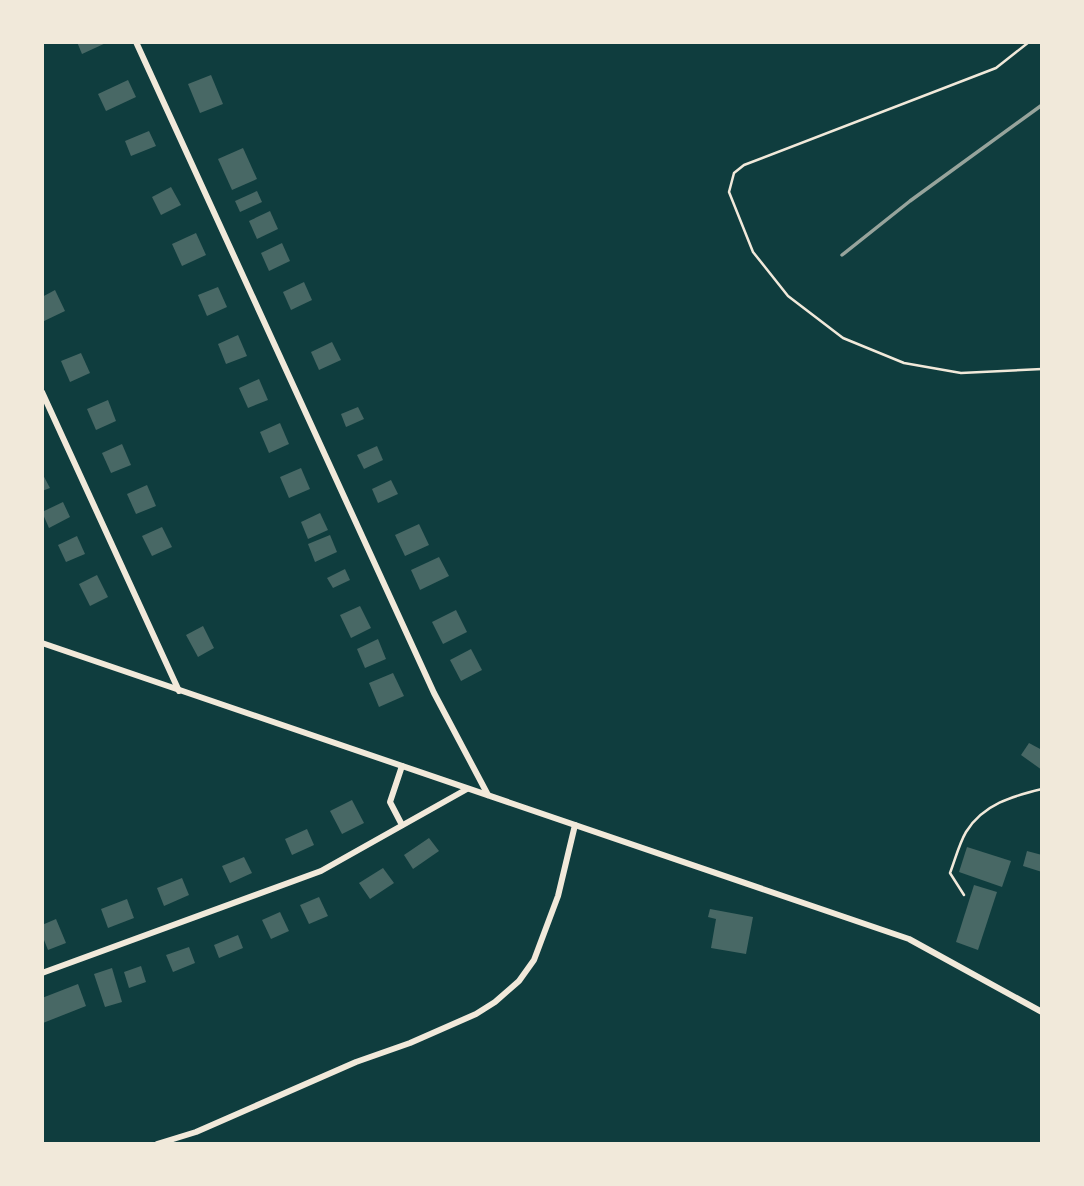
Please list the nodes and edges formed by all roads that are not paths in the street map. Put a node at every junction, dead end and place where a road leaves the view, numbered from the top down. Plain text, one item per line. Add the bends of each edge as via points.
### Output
1 (136, 42) edge
2 (1029, 42) edge
3 (1042, 369) edge
4 (42, 392) edge
5 (42, 643) edge
6 (179, 691) junction
7 (402, 766) junction
8 (467, 789) junction
9 (1042, 789) edge
10 (488, 796) junction
11 (402, 825) junction
12 (575, 825) junction
13 (964, 895) dead end
14 (42, 974) edge
15 (1042, 1012) edge
16 (157, 1144) edge

1 - 10 street via 433,693
2 - 3 lane via 996,68 744,165 734,173 729,192 753,252 788,296 842,338 904,363 961,373
4 - 6 street
5 - 6 street
6 - 7 street
7 - 8 street
7 - 11 street via 390,802
8 - 10 street
8 - 11 street
9 - 13 lane via 988,808 967,831 950,873
10 - 12 street
11 - 14 street via 321,871
12 - 15 street via 909,939
12 - 16 street via 558,896 534,960 495,1002 410,1043

